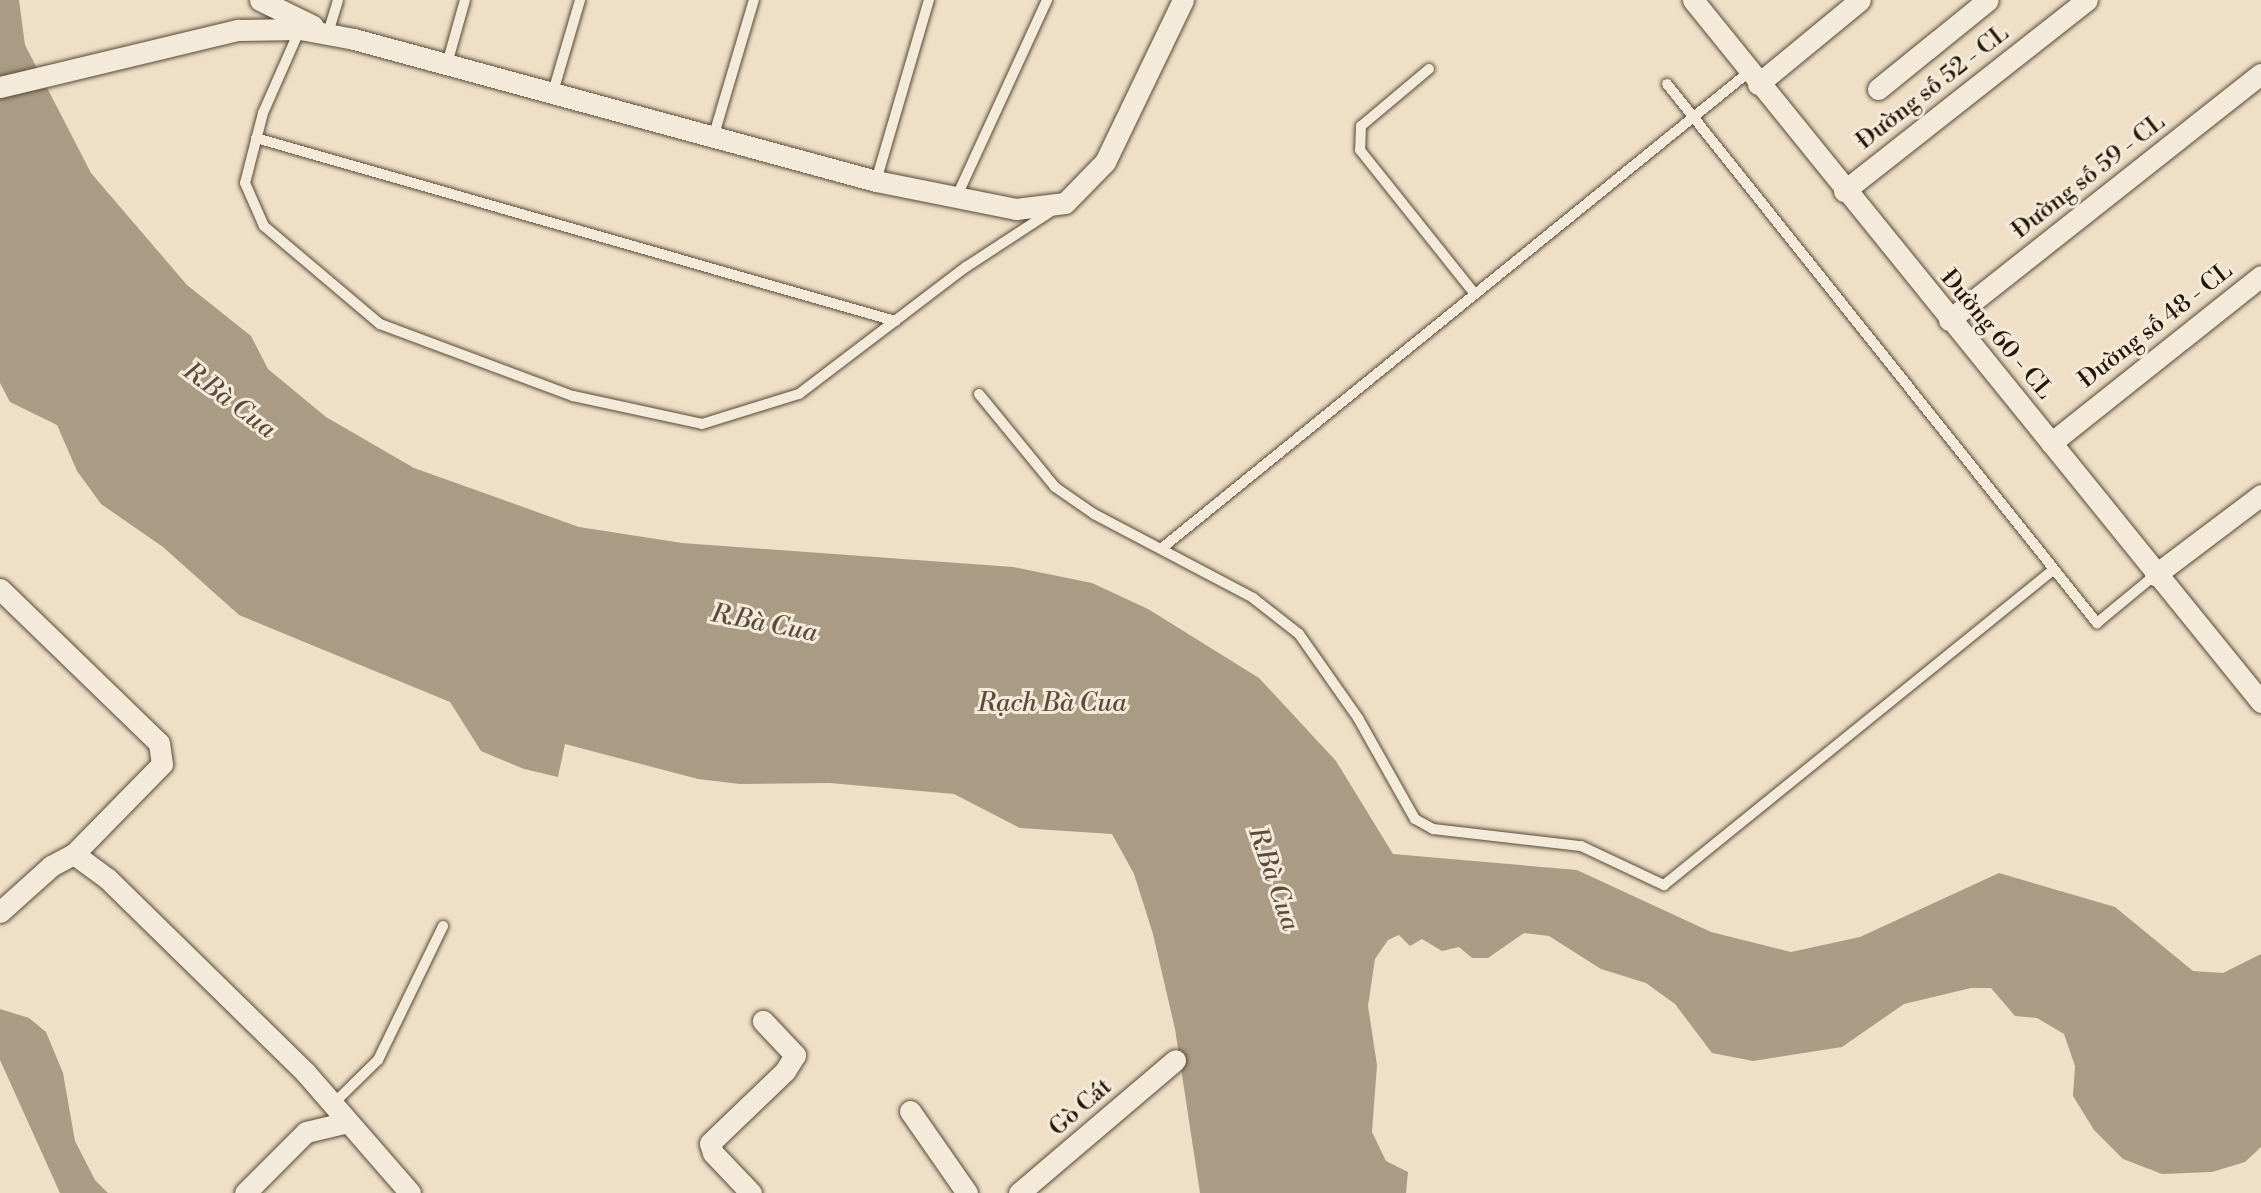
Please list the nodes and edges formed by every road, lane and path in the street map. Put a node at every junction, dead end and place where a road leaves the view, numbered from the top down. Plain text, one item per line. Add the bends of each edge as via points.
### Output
1 (260, 0) edge
2 (338, 0) edge
3 (465, 0) edge
4 (580, 0) edge
5 (754, 0) edge
6 (929, 0) edge
7 (1046, 0) edge
8 (1183, 0) edge
9 (1693, 0) edge
10 (1860, 0) edge
11 (1989, 0) edge
12 (2087, 0) edge
13 (300, 29) junction
14 (328, 33) junction
15 (447, 64) junction
16 (1429, 69) dead end
17 (2261, 74) edge
18 (1753, 78) junction
19 (1667, 84) dead end
20 (0, 87) edge
21 (1878, 89) dead end
22 (553, 92) junction
23 (1693, 117) junction
24 (256, 138) junction
25 (713, 138) junction
26 (876, 181) junction
27 (1844, 191) junction
28 (955, 201) junction
29 (1065, 203) junction
30 (2261, 276) edge
31 (1475, 294) junction
32 (1949, 320) junction
33 (895, 321) junction
34 (979, 394) dead end
35 (2051, 443) junction
36 (2261, 495) edge
37 (1162, 548) junction
38 (2053, 570) junction
39 (2155, 575) junction
40 (0, 589) edge
41 (2261, 702) edge
42 (74, 854) junction
43 (0, 912) edge
44 (443, 926) dead end
45 (763, 1021) dead end
46 (1175, 1060) dead end
47 (333, 1104) junction
48 (909, 1111) dead end
49 (348, 1122) junction
50 (1049, 1184) edge
51 (245, 1193) edge
52 (410, 1193) edge
53 (751, 1193) edge
54 (967, 1193) edge
55 (1019, 1193) edge

1 - 14 street
2 - 14 lane
3 - 15 lane
4 - 22 lane
5 - 25 lane
6 - 26 lane
7 - 28 lane
8 - 29 street via 1105,162
9 - 18 street, Đường 60 - CL
10 - 18 street
11 - 21 street
12 - 27 street, Đường số 52 - CL
13 - 14 street
13 - 20 street via 238,30
13 - 24 lane
14 - 15 street
15 - 22 street
16 - 31 lane via 1361,126 1360,150
17 - 32 street, Đường số 59 - CL
18 - 23 lane
18 - 27 street, Đường 60 - CL
19 - 23 lane
22 - 25 street
23 - 31 lane
23 - 38 lane
24 - 33 lane
24 - 33 lane via 245,183 264,226 380,324 573,396 702,424 799,394
25 - 26 street
26 - 28 street
27 - 32 street, Đường 60 - CL
28 - 29 street via 1016,209
29 - 33 lane via 966,267
30 - 35 street, Đường số 48 - CL
31 - 37 lane
32 - 35 street, Đường 60 - CL
34 - 37 lane via 1055,487
35 - 39 street, Đường 60 - CL
36 - 39 street
37 - 38 lane via 1253,598 1299,634 1358,718 1415,820 1433,829 1581,846 1664,885
38 - 39 lane via 2097,623
39 - 41 street, Đường 60 - CL
40 - 42 street via 159,743 162,764
42 - 43 street via 51,866
42 - 47 street via 108,879
44 - 47 lane via 378,1060
45 - 53 street via 795,1055 785,1071 710,1143 713,1153
46 - 50 street, Gò Cát
47 - 49 street
48 - 54 street
49 - 51 street via 306,1132
49 - 52 street
50 - 55 street, Gò Cát

